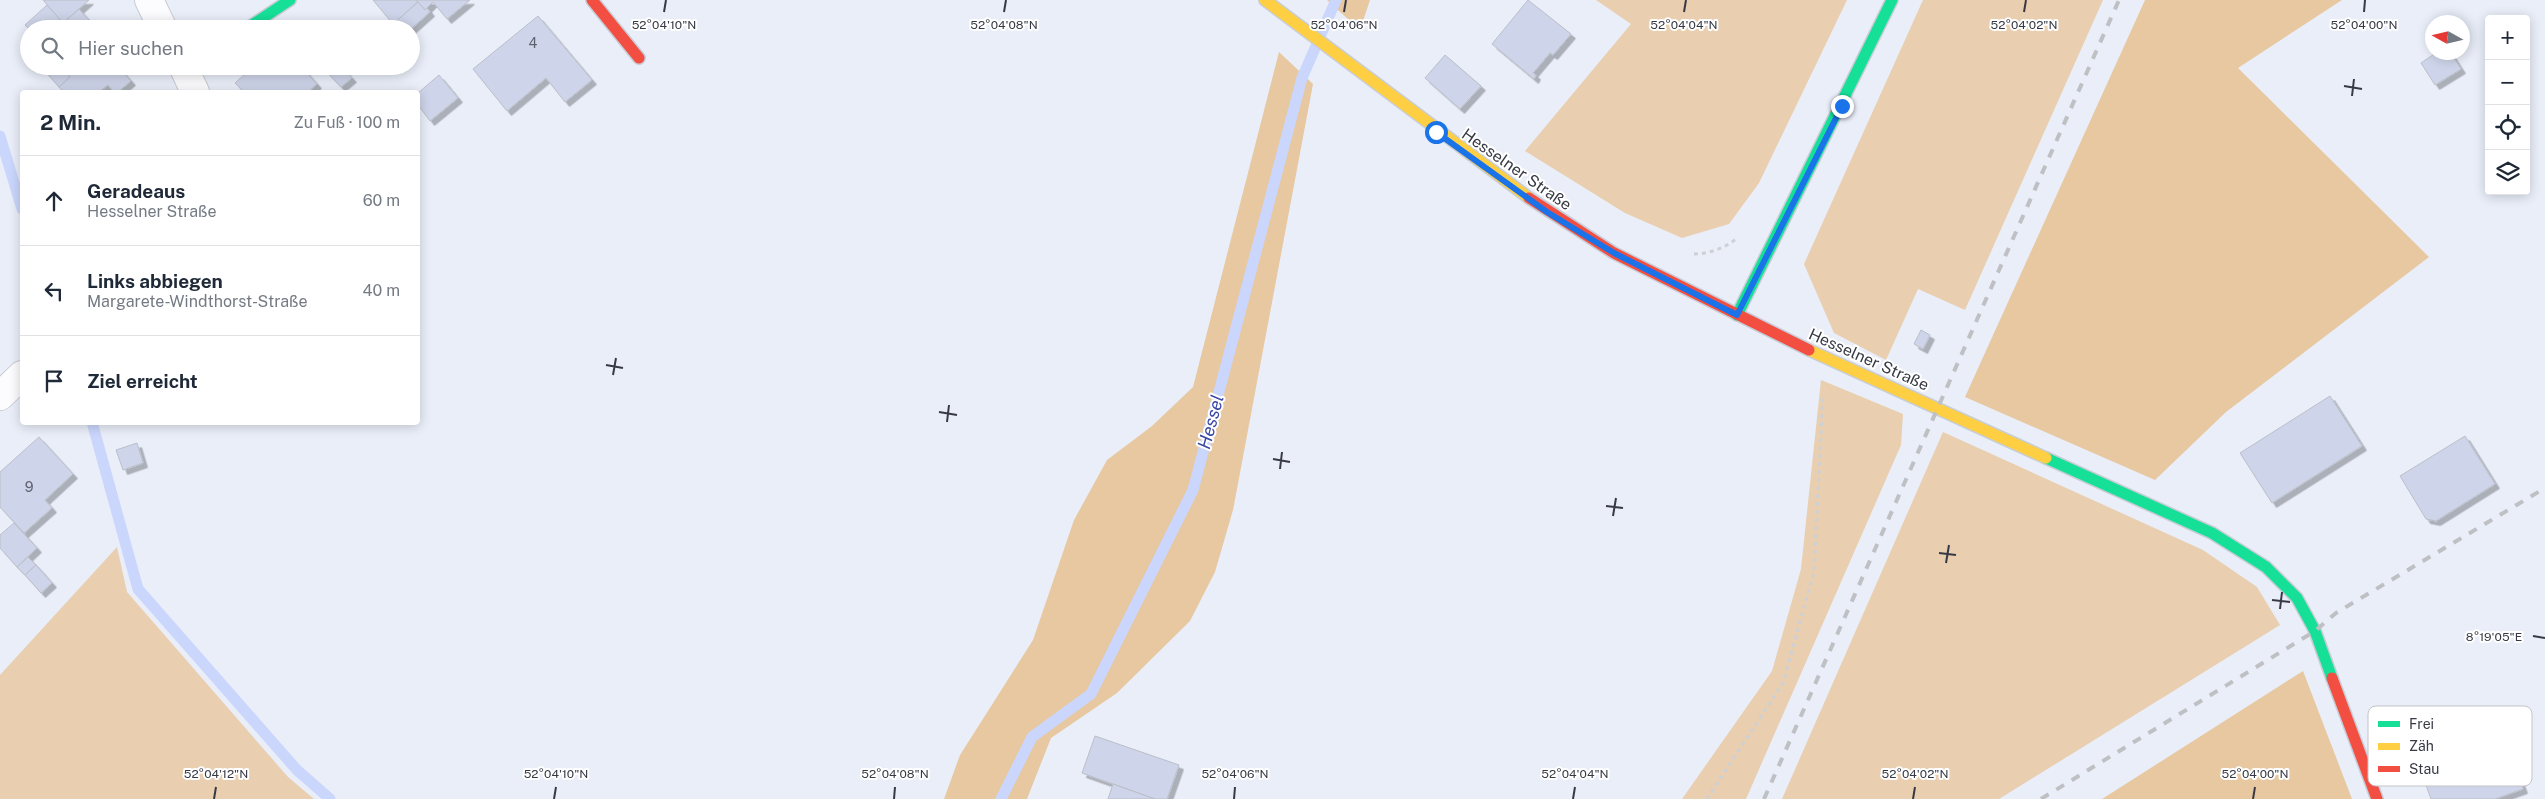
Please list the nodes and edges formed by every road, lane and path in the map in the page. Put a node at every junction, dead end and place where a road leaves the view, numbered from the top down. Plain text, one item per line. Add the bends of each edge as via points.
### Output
1 (149, 0) edge
2 (290, 0) edge
3 (592, 0) edge
4 (1265, 0) edge
5 (1892, 0) edge
6 (159, 20) edge
7 (260, 20) edge
8 (639, 58) dead end
9 (1741, 235) dead end
10 (1687, 254) dead end
11 (1737, 315) junction
12 (1825, 358) junction
13 (20, 377) edge
14 (0, 396) edge
15 (2368, 775) edge
16 (2372, 786) edge
17 (1707, 799) edge
18 (2377, 799) edge

1 - 6 street
2 - 7 street
3 - 8 street
4 - 11 street, Hesselner Straße via 1436,132 1547,212 1614,253
5 - 11 street
9 - 10 path via 1728,246 1701,254
11 - 12 street, Hesselner Straße
12 - 15 street, Hesselner Straße via 2212,532 2266,567 2297,598 2315,631
12 - 17 path via 1814,571 1783,682
13 - 14 street
16 - 18 street, Hesselner Straße

